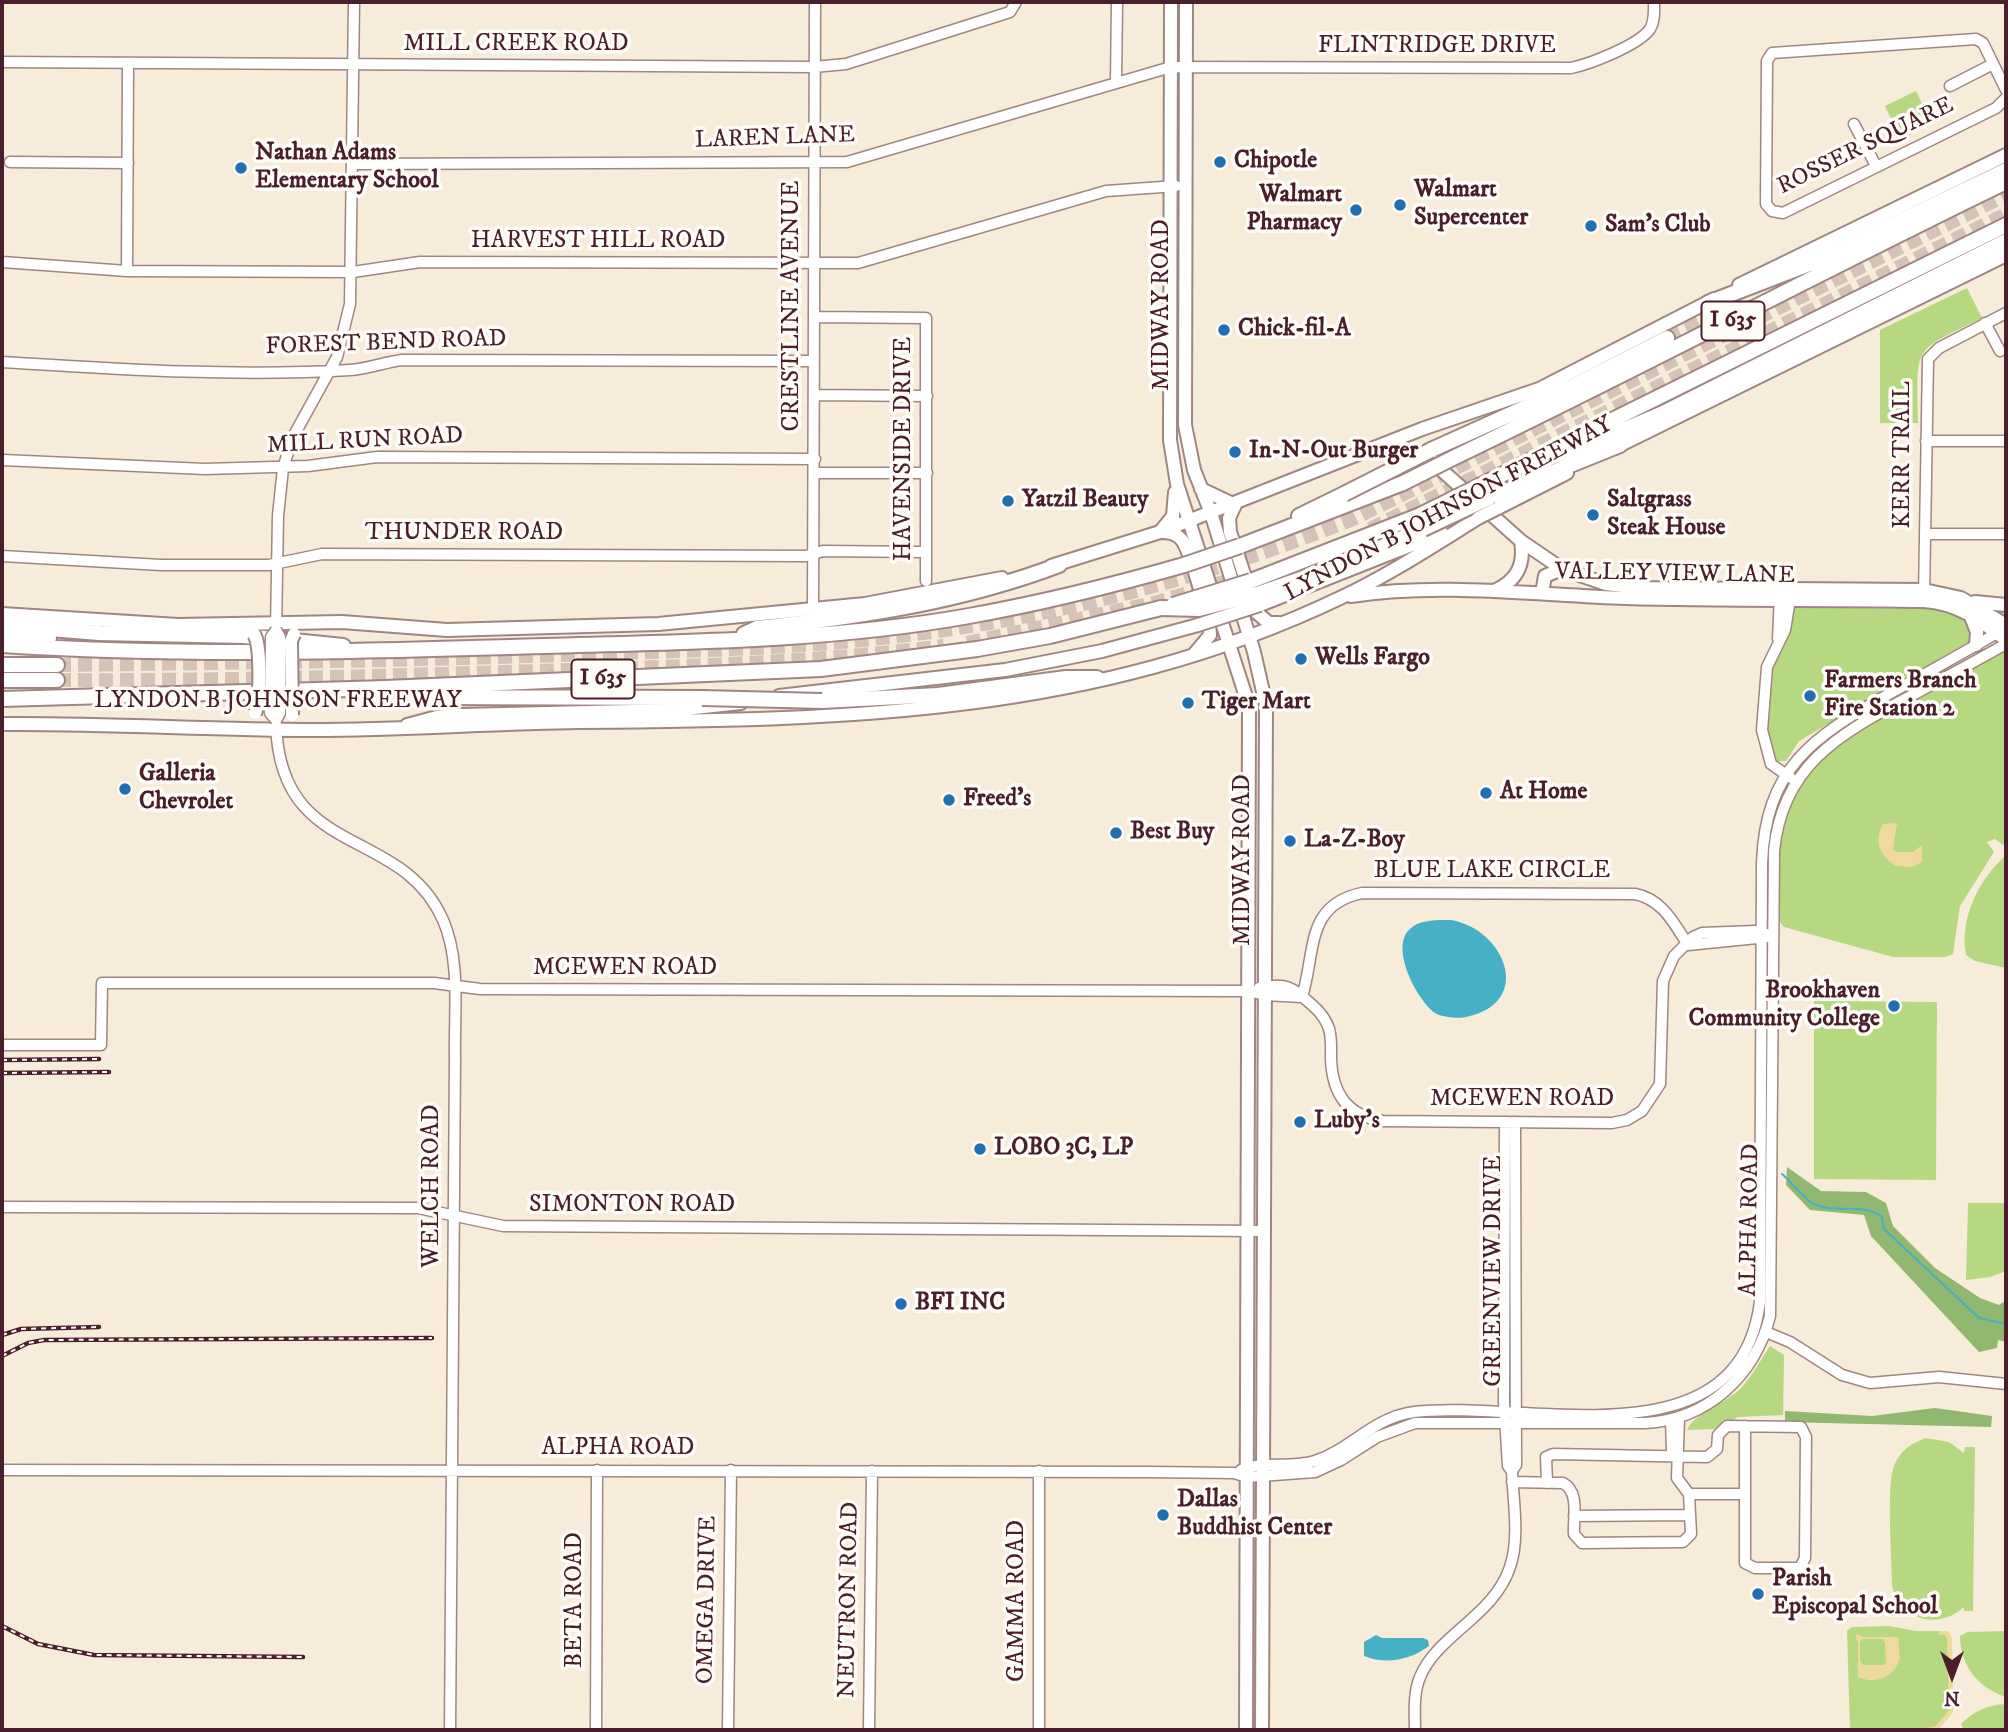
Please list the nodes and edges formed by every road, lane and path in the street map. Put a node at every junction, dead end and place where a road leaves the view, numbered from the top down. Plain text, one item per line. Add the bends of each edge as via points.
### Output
1 (354, 2) edge
2 (815, 2) edge
3 (1016, 2) edge
4 (1117, 2) edge
5 (1171, 2) edge
6 (1186, 2) edge
7 (1654, 2) edge
8 (2, 62) edge
9 (128, 64) junction
10 (1993, 64) junction
11 (354, 65) junction
12 (814, 67) junction
13 (1171, 67) junction
14 (1185, 67) junction
15 (1115, 82) junction
16 (2004, 82) edge
17 (1950, 86) dead end
18 (2006, 98) edge
19 (1854, 124) dead end
20 (2006, 155) edge
21 (10, 162) dead end
22 (128, 163) junction
23 (814, 163) junction
24 (354, 164) junction
25 (1876, 166) junction
26 (2006, 170) edge
27 (2006, 182) edge
28 (1170, 186) junction
29 (1185, 186) junction
30 (2006, 225) edge
31 (2006, 241) edge
32 (2006, 256) edge
33 (2, 262) edge
34 (814, 264) junction
35 (127, 271) junction
36 (353, 272) junction
37 (1168, 280) junction
38 (1184, 281) junction
39 (1707, 303) junction
40 (2006, 313) edge
41 (814, 317) junction
42 (1985, 323) junction
43 (1667, 338) tunnel mouth
44 (1168, 351) junction
45 (2000, 351) dead end
46 (1184, 353) junction
47 (814, 361) junction
48 (2, 362) edge
49 (330, 370) junction
50 (814, 395) junction
51 (926, 396) junction
52 (1170, 440) junction
53 (1926, 441) junction
54 (2006, 441) edge
55 (1620, 445) joint
56 (1372, 451) junction
57 (1536, 458) junction
58 (814, 459) junction
59 (2, 460) edge
60 (284, 468) junction
61 (1194, 470) junction
62 (927, 472) junction
63 (815, 473) junction
64 (1176, 478) junction
65 (1200, 489) junction
66 (1235, 505) junction
67 (1488, 508) junction
68 (1211, 513) junction
69 (1189, 521) junction
70 (1420, 523) junction
71 (1160, 532) junction
72 (1925, 534) junction
73 (2006, 534) edge
74 (1268, 536) junction
75 (1521, 541) junction
76 (926, 552) junction
77 (814, 554) junction
78 (2, 556) edge
79 (277, 563) junction
80 (1059, 565) junction
81 (1562, 569) junction
82 (926, 581) dead end
83 (1494, 592) junction
84 (1256, 593) junction
85 (1542, 593) junction
86 (1636, 593) junction
87 (1785, 594) junction
88 (1924, 595) junction
89 (1344, 597) junction
90 (1967, 601) junction
91 (2006, 605) edge
92 (813, 611) junction
93 (2, 614) edge
94 (1970, 614) junction
95 (322, 622) junction
96 (1284, 622) junction
97 (244, 624) junction
98 (2, 625) edge
99 (276, 626) junction
100 (2004, 634) edge
101 (2, 635) edge
102 (1249, 637) junction
103 (732, 639) junction
104 (1229, 644) junction
105 (2, 645) edge
106 (1976, 645) junction
107 (82, 650) junction
108 (369, 651) junction
109 (1193, 656) junction
110 (2, 665) edge
111 (1097, 678) junction
112 (2, 680) edge
113 (386, 688) junction
114 (2, 699) edge
115 (760, 699) junction
116 (2, 724) edge
117 (276, 725) junction
118 (222, 728) junction
119 (397, 729) junction
120 (315, 730) junction
121 (1249, 753) junction
122 (1266, 753) junction
123 (1786, 775) junction
124 (1798, 782) junction
125 (1248, 873) junction
126 (1265, 874) junction
127 (1766, 936) junction
128 (1688, 945) junction
129 (454, 985) junction
130 (1248, 991) junction
131 (1265, 991) junction
132 (1302, 997) junction
133 (2, 1045) edge
134 (1510, 1122) junction
135 (2, 1208) edge
136 (454, 1216) junction
137 (1510, 1219) junction
138 (1247, 1231) junction
139 (1264, 1231) junction
140 (1504, 1276) junction
141 (1516, 1276) junction
142 (1516, 1314) junction
143 (1504, 1315) junction
144 (1766, 1332) junction
145 (1738, 1362) junction
146 (1746, 1370) junction
147 (2006, 1384) edge
148 (1707, 1392) junction
149 (1510, 1418) junction
150 (1675, 1420) junction
151 (1745, 1426) junction
152 (1677, 1458) junction
153 (2, 1470) edge
154 (451, 1470) junction
155 (597, 1470) junction
156 (730, 1470) junction
157 (872, 1471) junction
158 (1039, 1471) junction
159 (1262, 1472) junction
160 (1243, 1473) junction
161 (1512, 1482) junction
162 (1547, 1483) junction
163 (1689, 1494) junction
164 (1744, 1494) junction
165 (1690, 1515) junction
166 (1573, 1516) junction
167 (1246, 1646) junction
168 (1263, 1646) junction
169 (450, 1730) edge
170 (596, 1730) edge
171 (727, 1730) edge
172 (869, 1730) edge
173 (1039, 1730) edge
174 (1246, 1730) edge
175 (1262, 1730) edge
176 (1415, 1730) edge

1 - 11 street, WELCH ROAD
2 - 12 street, CRESTLINE AVENUE
3 - 12 street, MILL CREEK ROAD via 1010,12 846,64
4 - 15 street
5 - 13 main road, MIDWAY ROAD
6 - 14 main road, MIDWAY ROAD
7 - 14 street, FLINTRIDGE DRIVE via 1653,23 1646,34 1571,68
8 - 9 street, MILL CREEK ROAD
9 - 11 street, MILL CREEK ROAD
9 - 22 street
10 - 16 street, ROSSER SQUARE
10 - 17 street
10 - 25 street, ROSSER SQUARE via 1983,43 1976,39 1769,56 1765,201 1772,211 1783,213
11 - 12 street, MILL CREEK ROAD
11 - 24 street, WELCH ROAD
12 - 23 street, CRESTLINE AVENUE
13 - 14 street, LAREN LANE
13 - 15 street, LAREN LANE
13 - 28 main road, MIDWAY ROAD
14 - 29 main road, MIDWAY ROAD
15 - 23 street, LAREN LANE via 859,159
18 - 25 street, ROSSER SQUARE via 1996,108
19 - 25 street
20 - 39 main road, LYNDON B JOHNSON FREEWAY
21 - 22 street
22 - 35 street
23 - 24 street, LAREN LANE
23 - 34 street, CRESTLINE AVENUE
24 - 36 street, WELCH ROAD
26 - 39 highway via 1849,247
27 - 74 highway, LYNDON B JOHNSON FREEWAY / I 635, bridge via 1403,483
28 - 29 street, HARVEST HILL ROAD
28 - 34 street, HARVEST HILL ROAD via 1088,195 871,261
28 - 37 main road, MIDWAY ROAD
29 - 38 main road, MIDWAY ROAD
30 - 57 highway, LYNDON B JOHNSON FREEWAY / I 635
31 - 57 highway via 1661,414 1569,453
32 - 55 main road, LYNDON B JOHNSON FREEWAY
33 - 35 street, HARVEST HILL ROAD
34 - 36 street, HARVEST HILL ROAD via 420,262
34 - 41 street, CRESTLINE AVENUE
35 - 36 street, HARVEST HILL ROAD
36 - 49 street, WELCH ROAD via 348,321
37 - 38 main road
37 - 44 main road, MIDWAY ROAD
38 - 46 main road, MIDWAY ROAD
39 - 56 main road, LYNDON B JOHNSON FREEWAY via 1539,389
40 - 42 street, KERR TRAIL
41 - 47 street, CRESTLINE AVENUE
41 - 51 street, HAVENSIDE DRIVE via 926,318
42 - 45 street
42 - 53 street, KERR TRAIL via 1938,348 1928,359
43 - 74 highway, bridge via 1431,450
44 - 46 main road
44 - 52 main road, MIDWAY ROAD
46 - 61 main road, MIDWAY ROAD via 1183,411
47 - 49 street, FOREST BEND ROAD via 402,360
47 - 50 street, CRESTLINE AVENUE
48 - 49 street, FOREST BEND ROAD via 159,371
49 - 60 street, WELCH ROAD via 293,437
50 - 51 street
50 - 58 street, CRESTLINE AVENUE
51 - 62 street, HAVENSIDE DRIVE
52 - 61 main road
52 - 64 main road, MIDWAY ROAD
53 - 54 street
53 - 72 street, KERR TRAIL
55 - 67 highway
56 - 66 main road, LYNDON B JOHNSON FREEWAY
56 - 67 main road, LYNDON B JOHNSON FREEWAY via 1418,452
57 - 70 highway, LYNDON B JOHNSON FREEWAY / I 635, bridge
58 - 60 street, MILL RUN ROAD via 377,457
58 - 63 street, CRESTLINE AVENUE
59 - 60 street, MILL RUN ROAD
60 - 79 street, WELCH ROAD
61 - 65 main road, MIDWAY ROAD
62 - 63 street
62 - 76 street, HAVENSIDE DRIVE
63 - 77 street, CRESTLINE AVENUE
64 - 69 main road, MIDWAY ROAD
64 - 71 main road via 1175,509
65 - 66 main road
65 - 68 main road, MIDWAY ROAD
66 - 68 main road, LYNDON B JOHNSON FREEWAY
66 - 96 main road via 1230,531 1257,613 1269,623
67 - 70 highway, bridge
67 - 75 main road, VALLEY VIEW LANE
67 - 84 main road via 1344,575
67 - 89 main road, LYNDON B JOHNSON FREEWAY
68 - 69 main road, LYNDON B JOHNSON FREEWAY
68 - 102 main road, MIDWAY ROAD
69 - 71 main road, LYNDON B JOHNSON FREEWAY
69 - 104 main road, MIDWAY ROAD
70 - 84 highway, LYNDON B JOHNSON FREEWAY / I 635
71 - 80 main road, LYNDON B JOHNSON FREEWAY
71 - 109 main road via 1175,535 1185,545 1208,618 1210,635
72 - 73 street
72 - 88 street, KERR TRAIL
74 - 103 highway, LYNDON B JOHNSON FREEWAY / I 635, bridge via 1149,575 967,617 840,633
75 - 81 main road, VALLEY VIEW LANE
75 - 83 main road via 1521,566 1515,578
76 - 77 street, THUNDER ROAD
76 - 82 street, HAVENSIDE DRIVE
77 - 79 street, THUNDER ROAD via 321,554
77 - 92 street, CRESTLINE AVENUE
78 - 79 street, THUNDER ROAD via 162,565
79 - 99 street, WELCH ROAD
80 - 92 main road, LYNDON B JOHNSON FREEWAY via 928,594
80 - 103 highway via 956,597 757,628
81 - 85 main road via 1545,576
81 - 86 main road, VALLEY VIEW LANE
83 - 85 main road, VALLEY VIEW LANE
83 - 89 main road, VALLEY VIEW LANE via 1389,591
84 - 113 highway, LYNDON B JOHNSON FREEWAY / I 635, bridge via 1161,608 1050,636 883,663
84 - 115 main road, bridge via 1198,625 1102,651 995,672
85 - 86 main road, VALLEY VIEW LANE
86 - 87 main road, VALLEY VIEW LANE
87 - 88 main road, VALLEY VIEW LANE
87 - 123 street via 1785,629 1763,684 1762,730 1767,757
88 - 90 main road, VALLEY VIEW LANE
88 - 94 main road, VALLEY VIEW LANE
89 - 96 main road, LYNDON B JOHNSON FREEWAY
90 - 91 main road
90 - 100 main road, VALLEY VIEW LANE
92 - 95 main road, LYNDON B JOHNSON FREEWAY via 658,624 484,630
93 - 97 main road, LYNDON B JOHNSON FREEWAY via 178,625
94 - 100 main road, VALLEY VIEW LANE
94 - 106 main road
95 - 99 main road, LYNDON B JOHNSON FREEWAY
95 - 120 main road, bridge via 307,625 291,641 292,715
96 - 102 main road, LYNDON B JOHNSON FREEWAY
97 - 99 main road, LYNDON B JOHNSON FREEWAY
97 - 118 main road, bridge via 258,646 258,703 255,713 244,722
98 - 108 highway via 322,641
99 - 117 street, WELCH ROAD, bridge via 280,713
100 - 106 street, ALPHA ROAD
100 - 124 street, ALPHA ROAD via 1837,737
101 - 107 highway via 50,638
102 - 104 main road, LYNDON B JOHNSON FREEWAY
102 - 122 main road, MIDWAY ROAD via 1266,705
103 - 108 highway, LYNDON B JOHNSON FREEWAY / I 635
104 - 109 main road, LYNDON B JOHNSON FREEWAY
104 - 121 main road, MIDWAY ROAD via 1248,706
105 - 107 highway, LYNDON B JOHNSON FREEWAY / I 635
106 - 123 street, ALPHA ROAD via 1829,729 1806,748
107 - 108 highway, LYNDON B JOHNSON FREEWAY / I 635
109 - 111 main road, LYNDON B JOHNSON FREEWAY
110 - 112 highway via 57,673
111 - 115 highway, bridge via 938,695
111 - 119 main road, LYNDON B JOHNSON FREEWAY via 1069,689 901,713
113 - 114 highway, LYNDON B JOHNSON FREEWAY / I 635
113 - 115 highway, bridge via 425,697
115 - 119 main road via 702,708 436,717
116 - 118 main road, LYNDON B JOHNSON FREEWAY
117 - 118 main road, LYNDON B JOHNSON FREEWAY
117 - 120 main road, LYNDON B JOHNSON FREEWAY
117 - 129 street, WELCH ROAD via 281,768 288,787 308,814 402,870 430,897 450,939
119 - 120 main road, LYNDON B JOHNSON FREEWAY
121 - 122 main road
121 - 125 main road, MIDWAY ROAD
122 - 126 main road, MIDWAY ROAD
123 - 124 street
123 - 127 street, ALPHA ROAD via 1765,832
124 - 127 street, ALPHA ROAD via 1784,807 1776,836
125 - 126 main road
125 - 130 main road, MIDWAY ROAD
126 - 131 main road, MIDWAY ROAD
127 - 128 street
127 - 144 street, ALPHA ROAD via 1772,1293
127 - 145 street, ALPHA ROAD via 1760,1302 1752,1336
128 - 132 street, BLUE LAKE CIRCLE via 1663,909 1635,894 1362,892 1337,900 1320,917
128 - 134 street, MCEWEN ROAD via 1674,956 1664,974 1661,1077 1647,1106 1627,1120 1612,1123
129 - 130 street, MCEWEN ROAD via 480,989
129 - 133 street, MCEWEN ROAD via 102,983 101,1045
129 - 136 street, WELCH ROAD
130 - 131 street, MCEWEN ROAD
130 - 138 main road, MIDWAY ROAD
131 - 132 street, MCEWEN ROAD
131 - 139 main road, MIDWAY ROAD
132 - 134 street, MCEWEN ROAD via 1329,1026 1334,1085 1357,1114 1383,1121
134 - 137 street, GREENVIEW DRIVE
135 - 136 street, SIMONTON ROAD via 408,1208
136 - 138 street, SIMONTON ROAD via 503,1226
136 - 154 street, WELCH ROAD
137 - 140 street, GREENVIEW DRIVE
137 - 141 street, GREENVIEW DRIVE
138 - 139 street, SIMONTON ROAD
138 - 160 main road, MIDWAY ROAD
139 - 159 main road, MIDWAY ROAD
140 - 141 street
140 - 143 street, GREENVIEW DRIVE
141 - 142 street, GREENVIEW DRIVE
142 - 143 street
142 - 149 street, GREENVIEW DRIVE
143 - 149 street, GREENVIEW DRIVE
144 - 146 street, ALPHA ROAD
144 - 147 street via 1843,1375 1870,1383 1940,1377
145 - 146 street
145 - 148 street, ALPHA ROAD
146 - 150 street, ALPHA ROAD via 1723,1394
148 - 149 street, ALPHA ROAD via 1680,1406 1655,1411
148 - 150 street via 1700,1401 1673,1414
149 - 150 street, ALPHA ROAD
149 - 159 street, ALPHA ROAD via 1415,1418 1315,1472
149 - 161 street
150 - 152 street
151 - 152 street via 1721,1430 1714,1455
151 - 164 street
151 - 164 street via 1801,1427 1806,1437 1805,1558 1800,1568 1755,1568 1745,1563
152 - 162 street via 1553,1454 1546,1457
152 - 163 street via 1677,1478
153 - 154 street, ALPHA ROAD
154 - 155 street, ALPHA ROAD
154 - 169 street, WELCH ROAD
155 - 156 street, ALPHA ROAD
155 - 170 street, BETA ROAD
156 - 157 street, ALPHA ROAD
156 - 171 street, OMEGA DRIVE
157 - 158 street, ALPHA ROAD
157 - 172 street, NEUTRON ROAD
158 - 160 street, ALPHA ROAD
158 - 173 street, GAMMA ROAD
159 - 160 street, ALPHA ROAD
159 - 168 main road, MIDWAY ROAD
160 - 167 main road, MIDWAY ROAD
161 - 162 street
161 - 176 street via 1510,1566 1498,1594 1429,1661 1416,1694
162 - 166 street via 1570,1486
163 - 164 street
163 - 165 street
165 - 166 street
165 - 166 street via 1690,1534 1683,1542 1582,1543 1573,1534
167 - 168 main road
167 - 174 main road, MIDWAY ROAD
168 - 175 main road, MIDWAY ROAD

